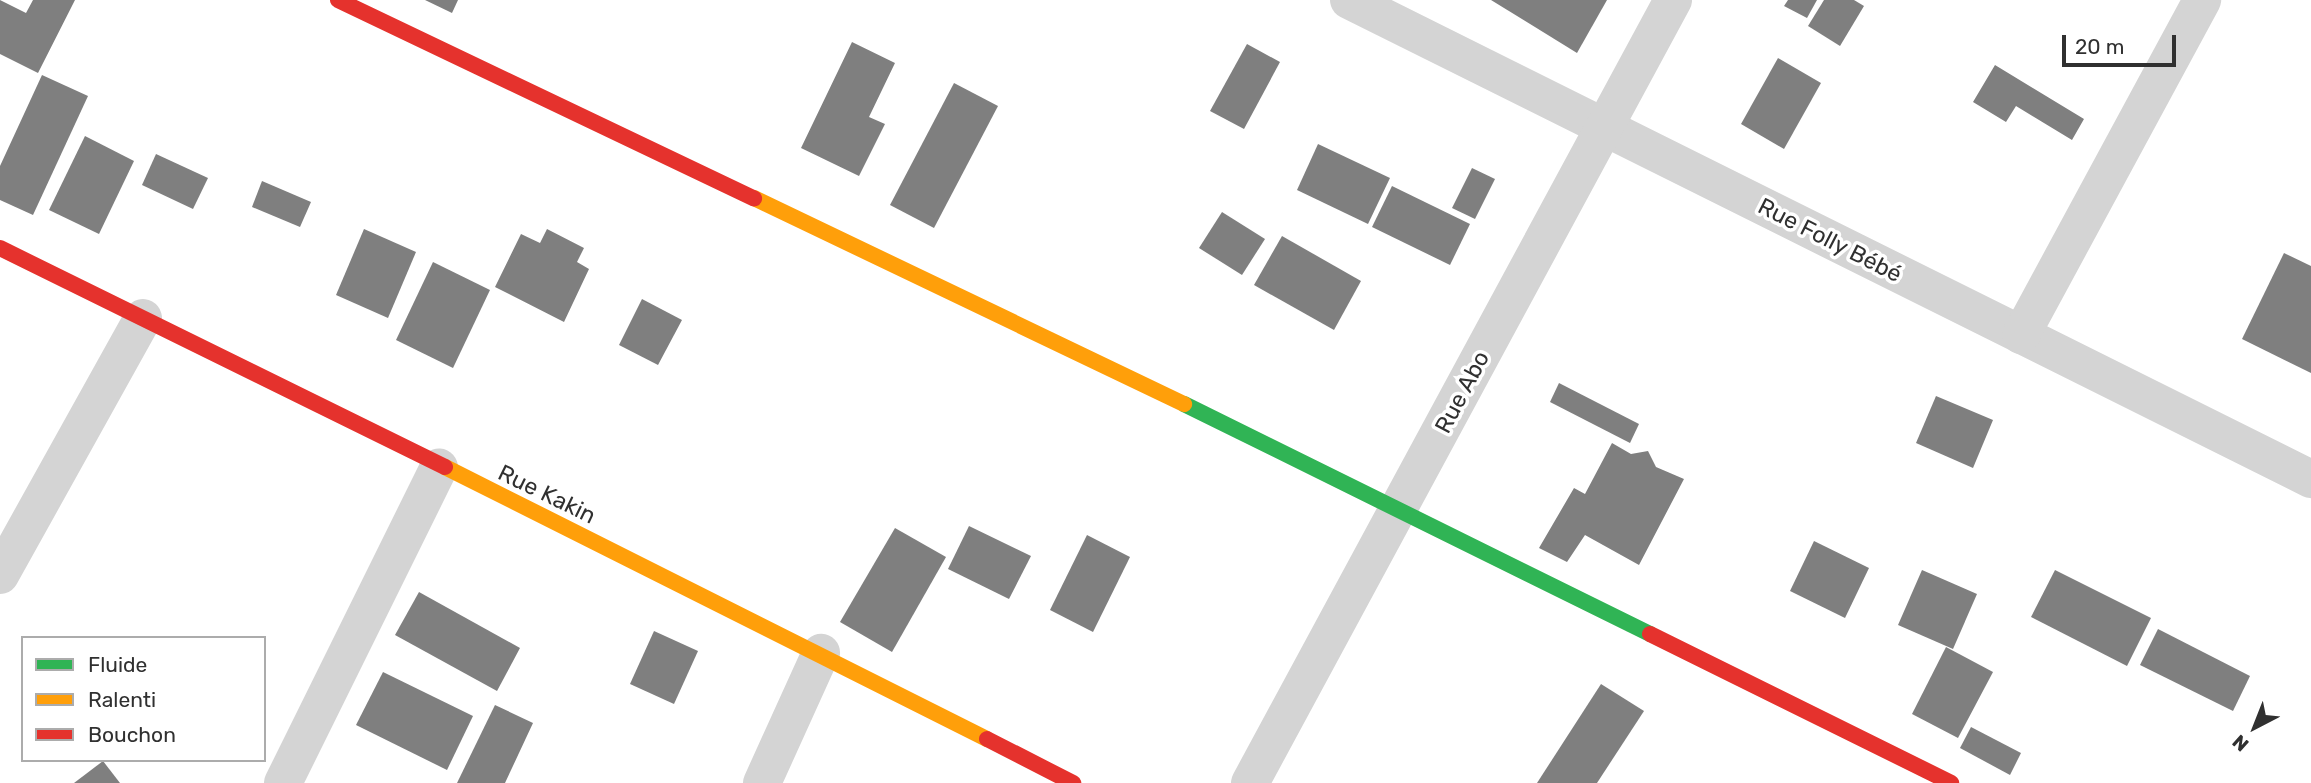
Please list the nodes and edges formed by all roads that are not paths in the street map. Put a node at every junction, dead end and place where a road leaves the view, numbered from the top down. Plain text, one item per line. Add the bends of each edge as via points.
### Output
1 (338, 0) edge
2 (1349, 0) edge
3 (1673, 0) edge
4 (2202, 0) edge
5 (1604, 126) junction
6 (0, 248) edge
7 (143, 318) junction
8 (2021, 335) junction
9 (439, 467) junction
10 (2311, 480) edge
11 (1400, 509) junction
12 (0, 575) edge
13 (821, 653) junction
14 (283, 783) edge
15 (762, 783) edge
16 (1073, 783) edge
17 (1250, 783) edge
18 (1951, 783) edge

1 - 11 street
2 - 5 street, Rue Folly Bébé
3 - 5 street, Rue Abo
4 - 8 street
5 - 8 street, Rue Folly Bébé
5 - 11 street, Rue Abo
6 - 7 street, Rue Kakin
7 - 9 street, Rue Kakin
7 - 12 street
8 - 10 street, Rue Folly Bébé
9 - 13 street, Rue Kakin
9 - 14 street
11 - 17 street, Rue Abo
11 - 18 street
13 - 15 street
13 - 16 street, Rue Kakin

